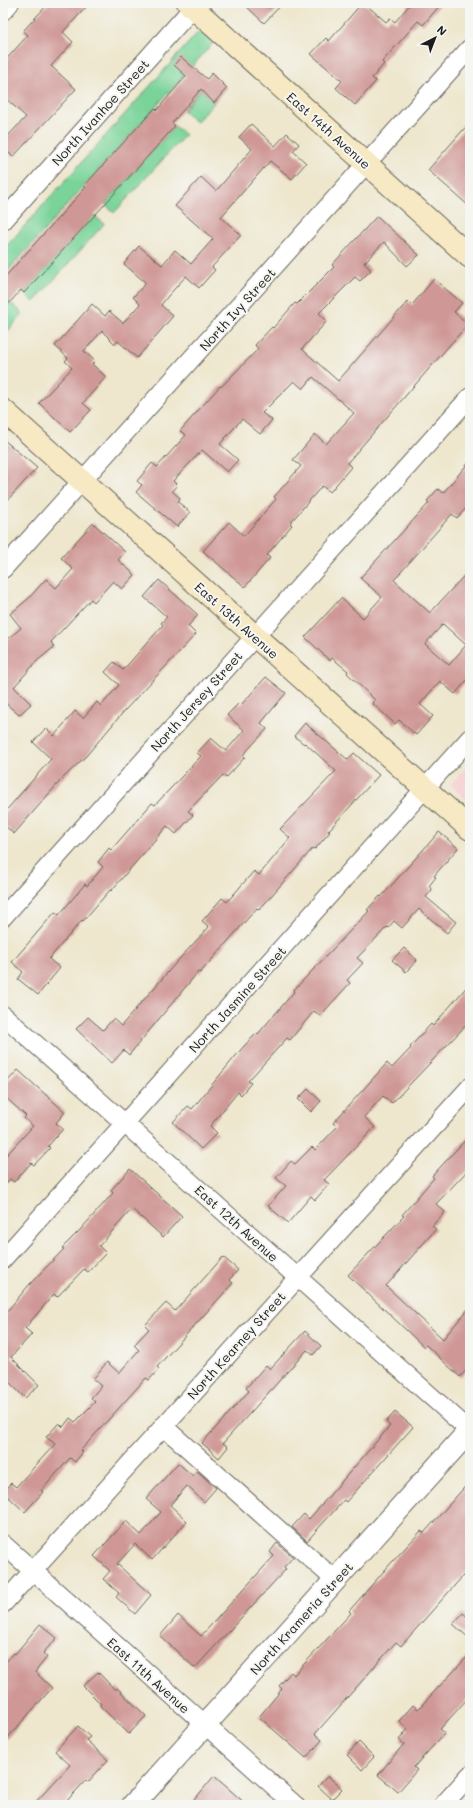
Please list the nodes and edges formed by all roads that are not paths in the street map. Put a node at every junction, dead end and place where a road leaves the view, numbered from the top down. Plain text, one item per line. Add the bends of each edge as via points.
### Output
1 (10, 3) edge
2 (193, 4) edge
3 (3, 11) edge
4 (470, 48) edge
5 (367, 164) junction
6 (3, 221) edge
7 (470, 257) edge
8 (470, 397) edge
9 (3, 410) edge
10 (82, 482) junction
11 (3, 569) edge
12 (255, 636) junction
13 (470, 738) edge
14 (425, 789) junction
15 (470, 830) edge
16 (3, 916) edge
17 (3, 1015) edge
18 (470, 1086) edge
19 (125, 1124) junction
20 (3, 1259) edge
21 (298, 1276) junction
22 (164, 1426) junction
23 (470, 1431) edge
24 (3, 1544) edge
25 (33, 1571) junction
26 (335, 1580) junction
27 (3, 1604) edge
28 (205, 1725) junction
29 (470, 1775) edge
30 (133, 1805) edge
31 (295, 1805) edge
32 (443, 1805) edge

1 - 3 street
2 - 5 main road, East 14th Avenue
2 - 6 street, North Ivanhoe Street
4 - 5 street, North Ivy Street
5 - 7 main road, East 14th Avenue
5 - 10 street, North Ivy Street
8 - 12 street, North Jersey Street
9 - 10 main road, East 13th Avenue
10 - 11 street, North Ivy Street
10 - 12 main road, East 13th Avenue
12 - 14 main road, East 13th Avenue
12 - 16 street, North Jersey Street
13 - 14 street, North Jasmine Street
14 - 15 main road, East 13th Avenue
14 - 19 street, North Jasmine Street
17 - 19 street, East 12th Avenue
18 - 21 street, North Kearney Street
19 - 20 street, North Jasmine Street
19 - 21 street, East 12th Avenue
21 - 22 street, North Kearney Street
21 - 23 street, East 12th Avenue
22 - 25 street, North Kearney Street
22 - 26 street
23 - 26 street, North Krameria Street
24 - 25 street, East 11th Avenue
25 - 27 street, North Kearney Street
25 - 28 street, East 11th Avenue
26 - 28 street, North Krameria Street
28 - 30 street, North Krameria Street
28 - 31 street, East 11th Avenue
29 - 32 street

